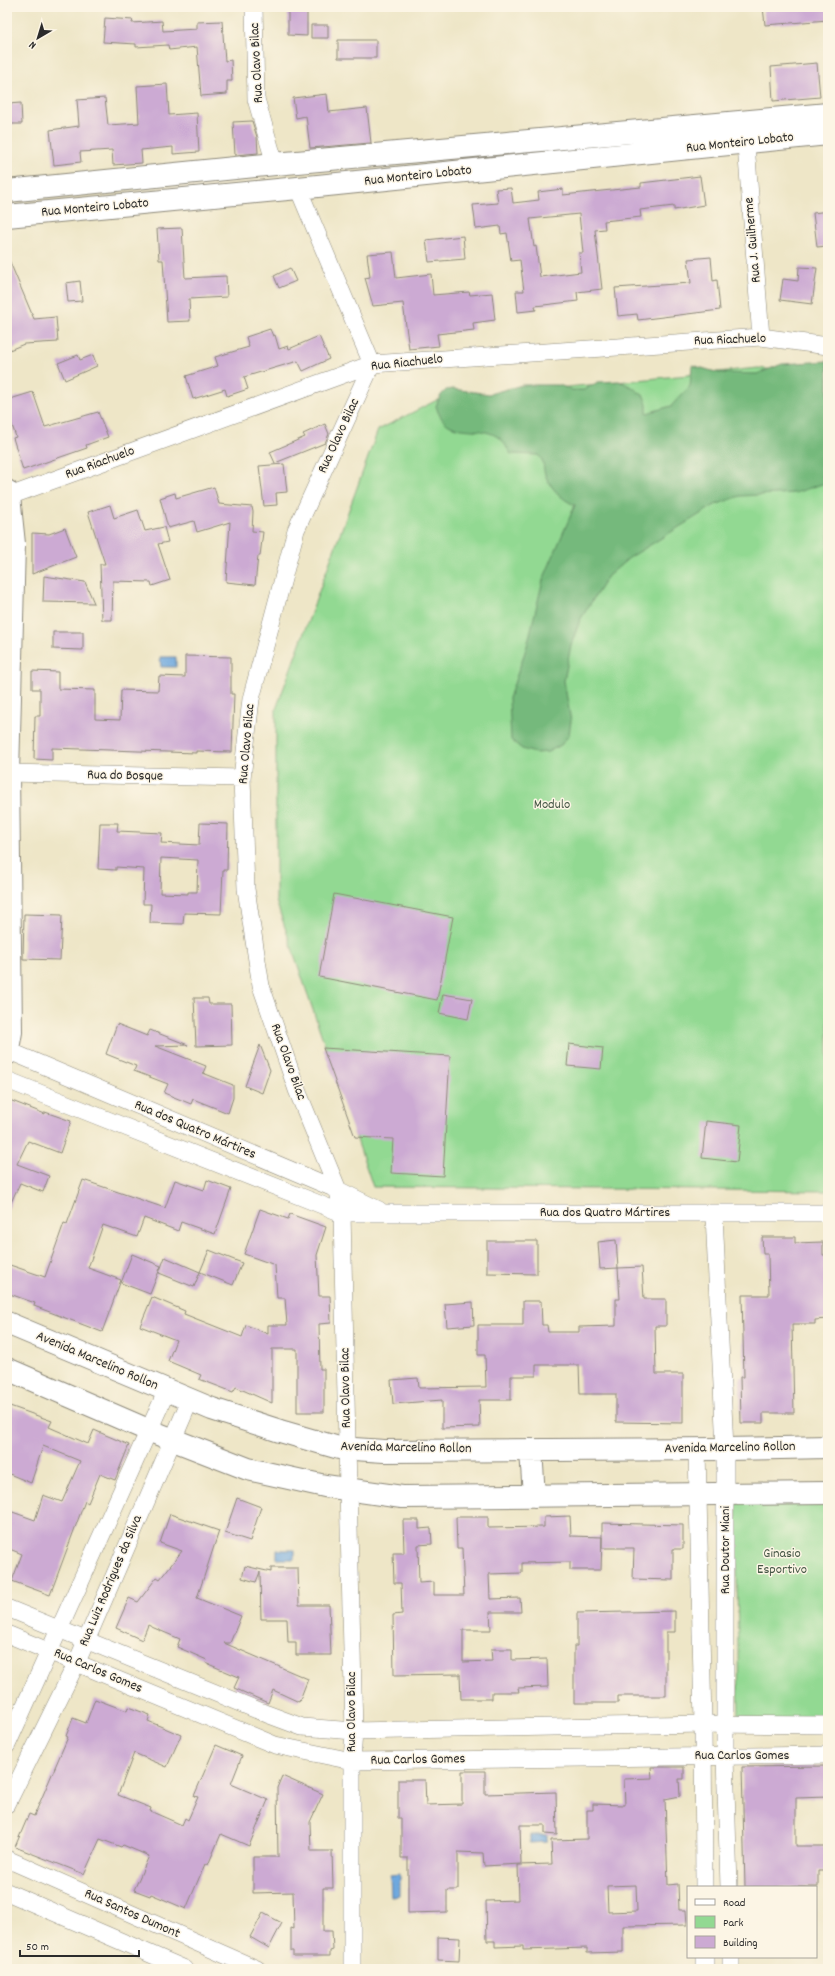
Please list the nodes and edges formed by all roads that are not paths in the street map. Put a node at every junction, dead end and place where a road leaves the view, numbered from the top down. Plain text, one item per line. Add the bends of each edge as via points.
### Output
1 (254, 7) edge
2 (828, 114) edge
3 (745, 132) junction
4 (828, 134) edge
5 (584, 136) junction
6 (587, 159) junction
7 (274, 164) junction
8 (298, 188) junction
9 (7, 191) edge
10 (7, 216) edge
11 (761, 337) junction
12 (828, 346) edge
13 (372, 364) junction
14 (8, 495) edge
15 (8, 773) edge
16 (242, 778) junction
17 (7, 1052) edge
18 (7, 1080) edge
19 (135, 1105) junction
20 (127, 1128) junction
21 (338, 1190) junction
22 (383, 1212) junction
23 (342, 1213) junction
24 (828, 1213) edge
25 (714, 1214) junction
26 (7, 1323) edge
27 (7, 1369) edge
28 (167, 1390) junction
29 (190, 1400) junction
30 (148, 1430) junction
31 (173, 1439) junction
32 (828, 1447) edge
33 (348, 1448) junction
34 (697, 1449) junction
35 (725, 1449) junction
36 (531, 1450) junction
37 (347, 1489) junction
38 (726, 1493) junction
39 (828, 1493) edge
40 (534, 1496) junction
41 (699, 1496) junction
42 (7, 1608) edge
43 (58, 1628) junction
44 (7, 1634) edge
45 (86, 1640) junction
46 (49, 1651) junction
47 (77, 1662) junction
48 (703, 1724) junction
49 (724, 1724) junction
50 (828, 1724) edge
51 (354, 1731) junction
52 (7, 1746) edge
53 (828, 1755) edge
54 (703, 1756) junction
55 (725, 1756) junction
56 (352, 1761) junction
57 (7, 1804) edge
58 (7, 1859) edge
59 (704, 1886) edge
60 (729, 1886) edge
61 (7, 1892) edge
62 (705, 1958) edge
63 (731, 1958) edge
64 (184, 1969) edge
65 (257, 1969) edge
66 (352, 1969) edge
67 (705, 1969) edge
68 (731, 1969) edge

1 - 7 street, Rua Olavo Bilac via 256,98
2 - 3 street, Rua Monteiro Lobato
3 - 4 street, Rua Monteiro Lobato
3 - 5 street, Rua Monteiro Lobato
3 - 6 street, Rua Monteiro Lobato
3 - 11 street, Rua J. Guilherme
5 - 6 street
5 - 7 street, Rua Monteiro Lobato
6 - 8 street, Rua Monteiro Lobato
7 - 9 street, Rua Monteiro Lobato
8 - 10 street, Rua Monteiro Lobato
8 - 13 street
11 - 12 street, Rua Riachuelo
11 - 13 street, Rua Riachuelo
13 - 14 street, Rua Riachuelo
13 - 16 street, Rua Olavo Bilac via 296,530 251,700
14 - 15 street via 14,544
15 - 16 street, Rua do Bosque
15 - 17 street via 11,1032
16 - 21 street, Rua Olavo Bilac via 246,889 261,986 297,1090
17 - 19 street, Rua dos Quatro Mártires
18 - 20 street, Rua dos Quatro Mártires
19 - 20 street
19 - 21 street, Rua dos Quatro Mártires
20 - 23 street, Rua dos Quatro Mártires
21 - 22 street, Rua dos Quatro Mártires
21 - 23 street, Rua Olavo Bilac
22 - 23 street, Rua dos Quatro Mártires
22 - 25 street, Rua dos Quatro Mártires
23 - 33 street, Rua Olavo Bilac
24 - 25 street, Rua dos Quatro Mártires
25 - 35 street, Rua Doutor Miani
26 - 28 street, Avenida Marcelino Rollon
27 - 30 street
28 - 29 street, Avenida Marcelino Rollon
28 - 30 street, Rua Luiz Rodrigues da Silva
29 - 31 street, Rua Luiz Rodrigues da Silva
29 - 33 street, Avenida Marcelino Rollon via 280,1431 339,1448
30 - 31 street
30 - 43 street, Rua Luiz Rodrigues da Silva
31 - 37 street via 248,1469
31 - 45 street, Rua Luiz Rodrigues da Silva
32 - 35 street, Avenida Marcelino Rollon
33 - 36 street, Avenida Marcelino Rollon via 384,1451
33 - 37 street, Rua Olavo Bilac
34 - 35 street, Avenida Marcelino Rollon
34 - 36 street, Avenida Marcelino Rollon
34 - 41 street, Rua Doutor Miani
35 - 38 street, Rua Doutor Miani
36 - 40 street
37 - 40 street via 402,1496
37 - 51 street, Rua Olavo Bilac
38 - 39 street
38 - 41 street
38 - 49 street, Rua Doutor Miani
40 - 41 street
41 - 48 street, Rua Doutor Miani
42 - 43 street, Rua Carlos Gomes
43 - 45 street, Rua Carlos Gomes
43 - 46 street, Rua Luiz Rodrigues da Silva
44 - 46 street, Rua Carlos Gomes
45 - 47 street, Rua Luiz Rodrigues da Silva
45 - 51 street, Rua Carlos Gomes via 302,1726
46 - 47 street, Rua Carlos Gomes
46 - 52 street, Rua Luiz Rodrigues da Silva
47 - 56 street, Rua Carlos Gomes via 275,1745
47 - 57 street, Rua Luiz Rodrigues da Silva
48 - 49 street, Rua Carlos Gomes
48 - 51 street, Rua Carlos Gomes
48 - 54 street, Rua Doutor Miani
49 - 50 street, Rua Carlos Gomes
49 - 55 street, Rua Doutor Miani
51 - 56 street, Rua Olavo Bilac
53 - 55 street, Rua Carlos Gomes
54 - 55 street, Rua Carlos Gomes
54 - 56 street, Rua Carlos Gomes
54 - 59 street, Rua Doutor Miani
55 - 60 street, Rua Doutor Miani
56 - 66 street, Rua Olavo Bilac
58 - 65 street, Rua Santos Dumont
61 - 64 street, Rua Santos Dumont
62 - 67 street
63 - 68 street

